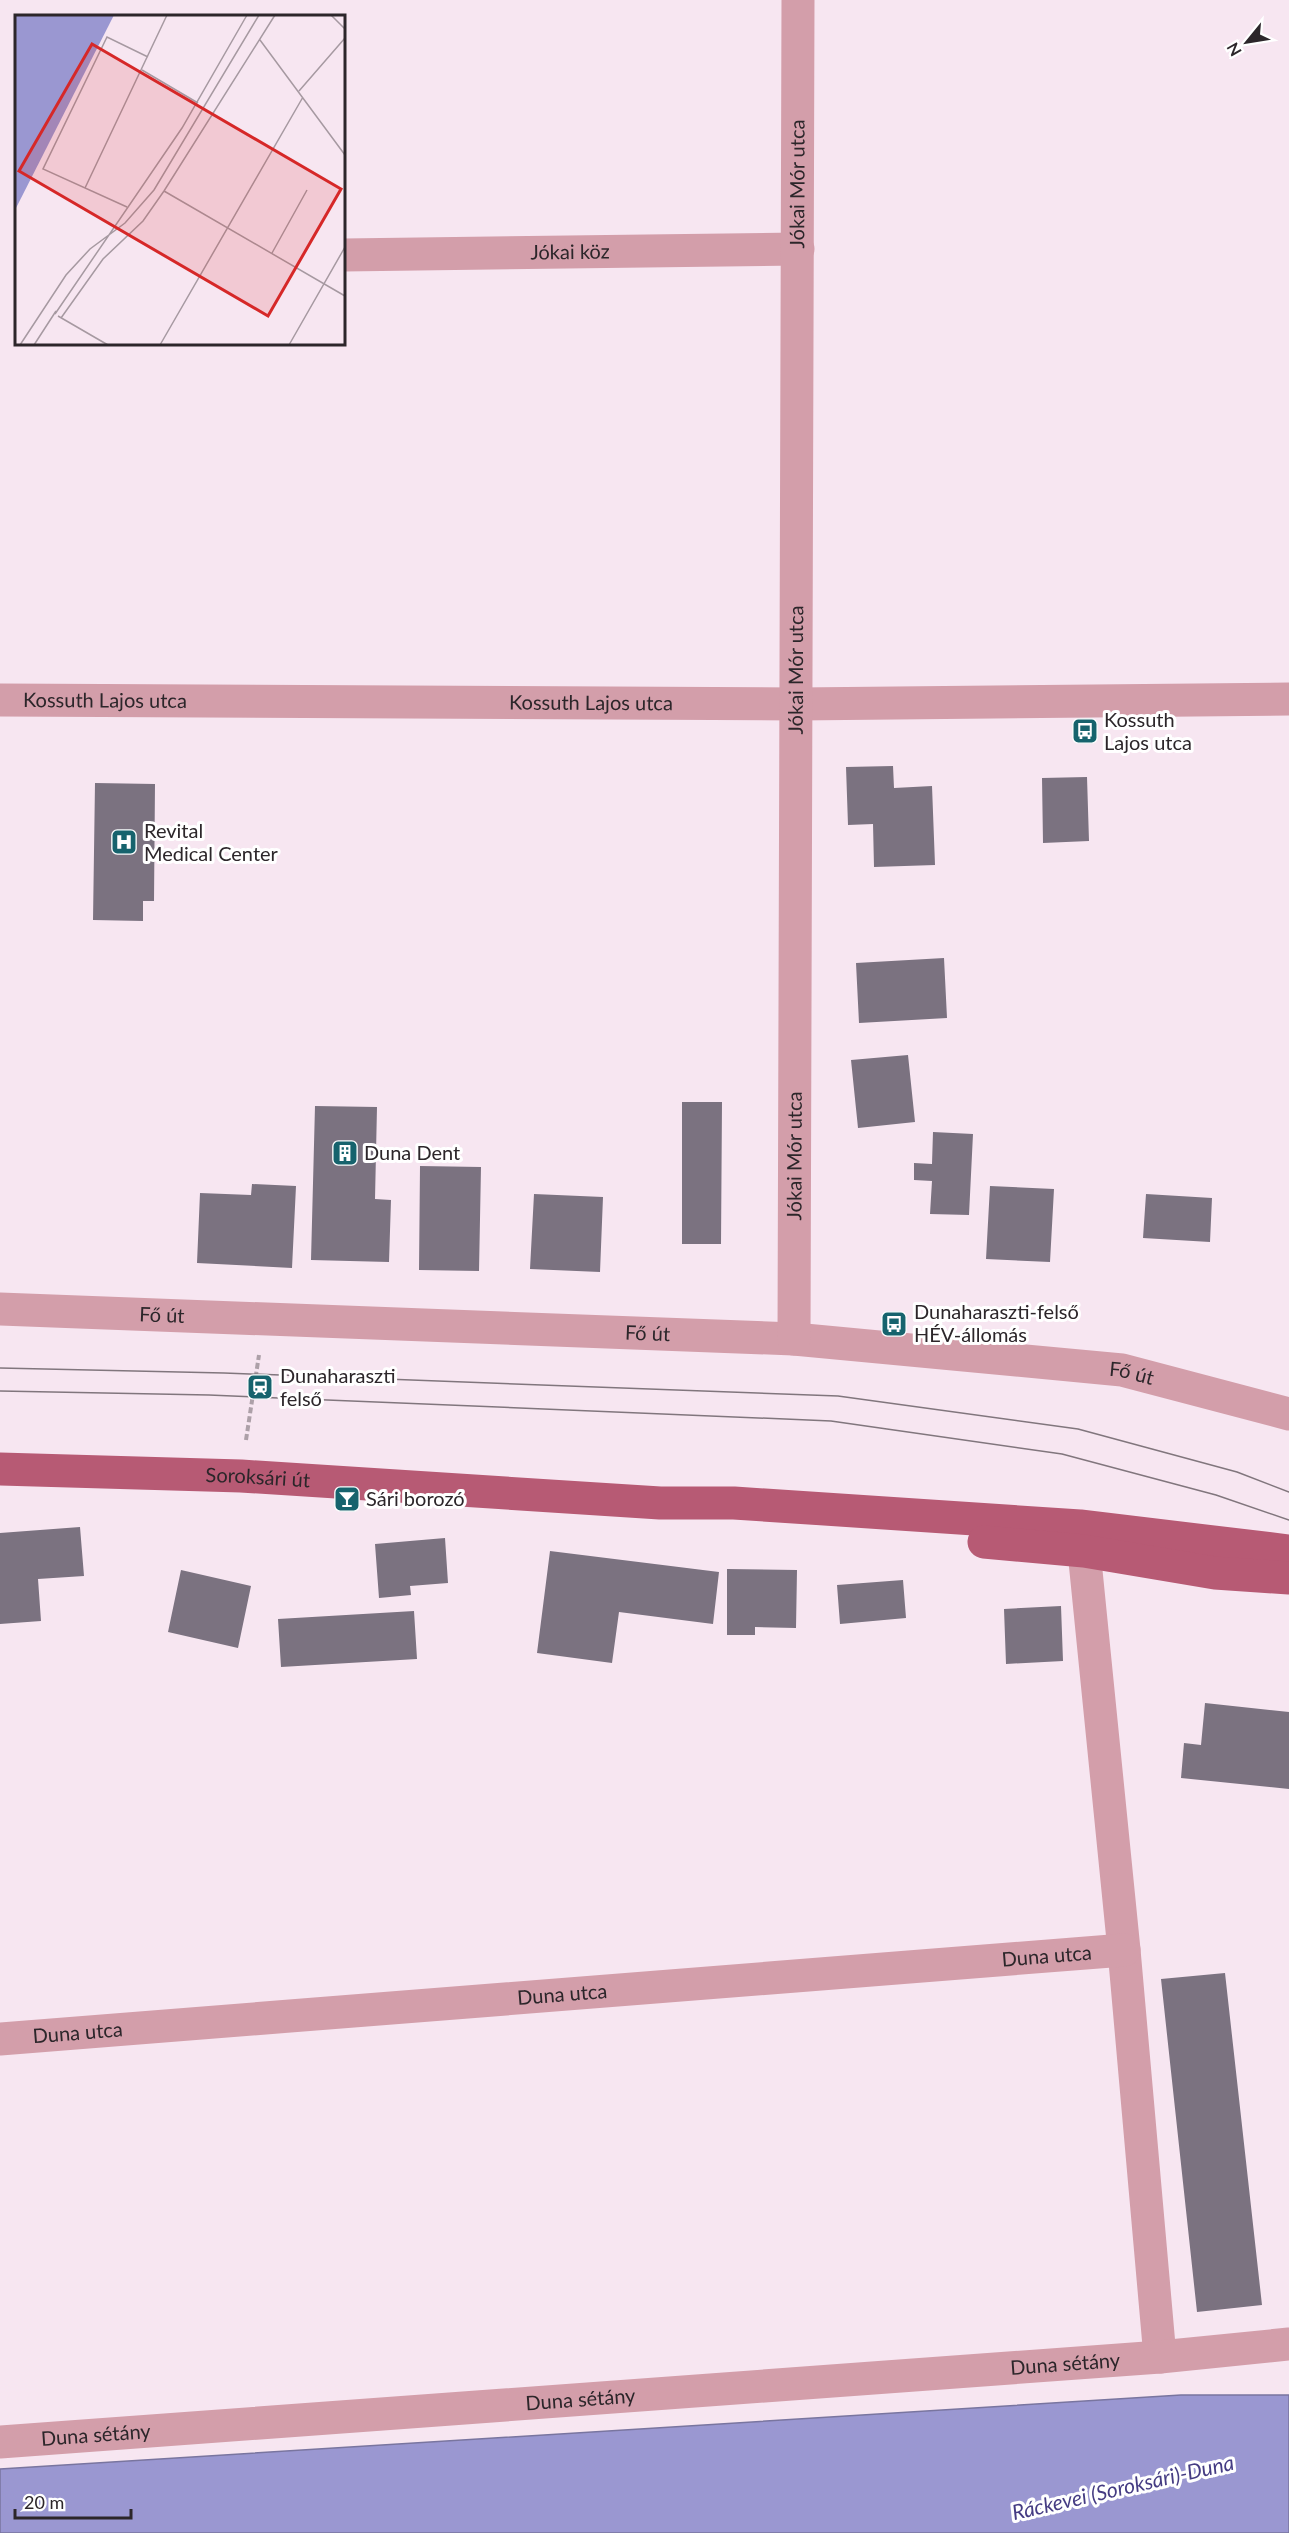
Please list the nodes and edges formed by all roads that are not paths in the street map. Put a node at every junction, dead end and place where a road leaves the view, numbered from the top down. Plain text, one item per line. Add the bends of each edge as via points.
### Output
1 (798, 0) edge
2 (798, 249) junction
3 (345, 255) edge
4 (1289, 699) edge
5 (0, 700) edge
6 (797, 704) junction
7 (0, 1309) edge
8 (794, 1339) junction
9 (1289, 1414) edge
10 (0, 1469) edge
11 (660, 1503) junction
12 (1084, 1551) junction
13 (1289, 1551) edge
14 (1289, 1578) edge
15 (1124, 1950) junction
16 (0, 2039) edge
17 (1289, 2344) edge
18 (1160, 2357) junction
19 (0, 2442) edge

1 - 2 street, Jókai Mór utca
2 - 3 street, Jókai köz
2 - 6 street, Jókai Mór utca
4 - 6 street, Kossuth Lajos utca
5 - 6 street, Kossuth Lajos utca
6 - 8 street, Jókai Mór utca
7 - 8 street, Fő út
8 - 9 street, Fő út via 1122,1370
10 - 11 main road, Soroksári út via 241,1476
11 - 12 main road via 732,1517
11 - 13 main road via 734,1503 1068,1525
12 - 14 main road via 1215,1573
12 - 15 street
15 - 16 street, Duna utca
15 - 18 street
17 - 18 street, Duna sétány
18 - 19 street, Duna sétány

